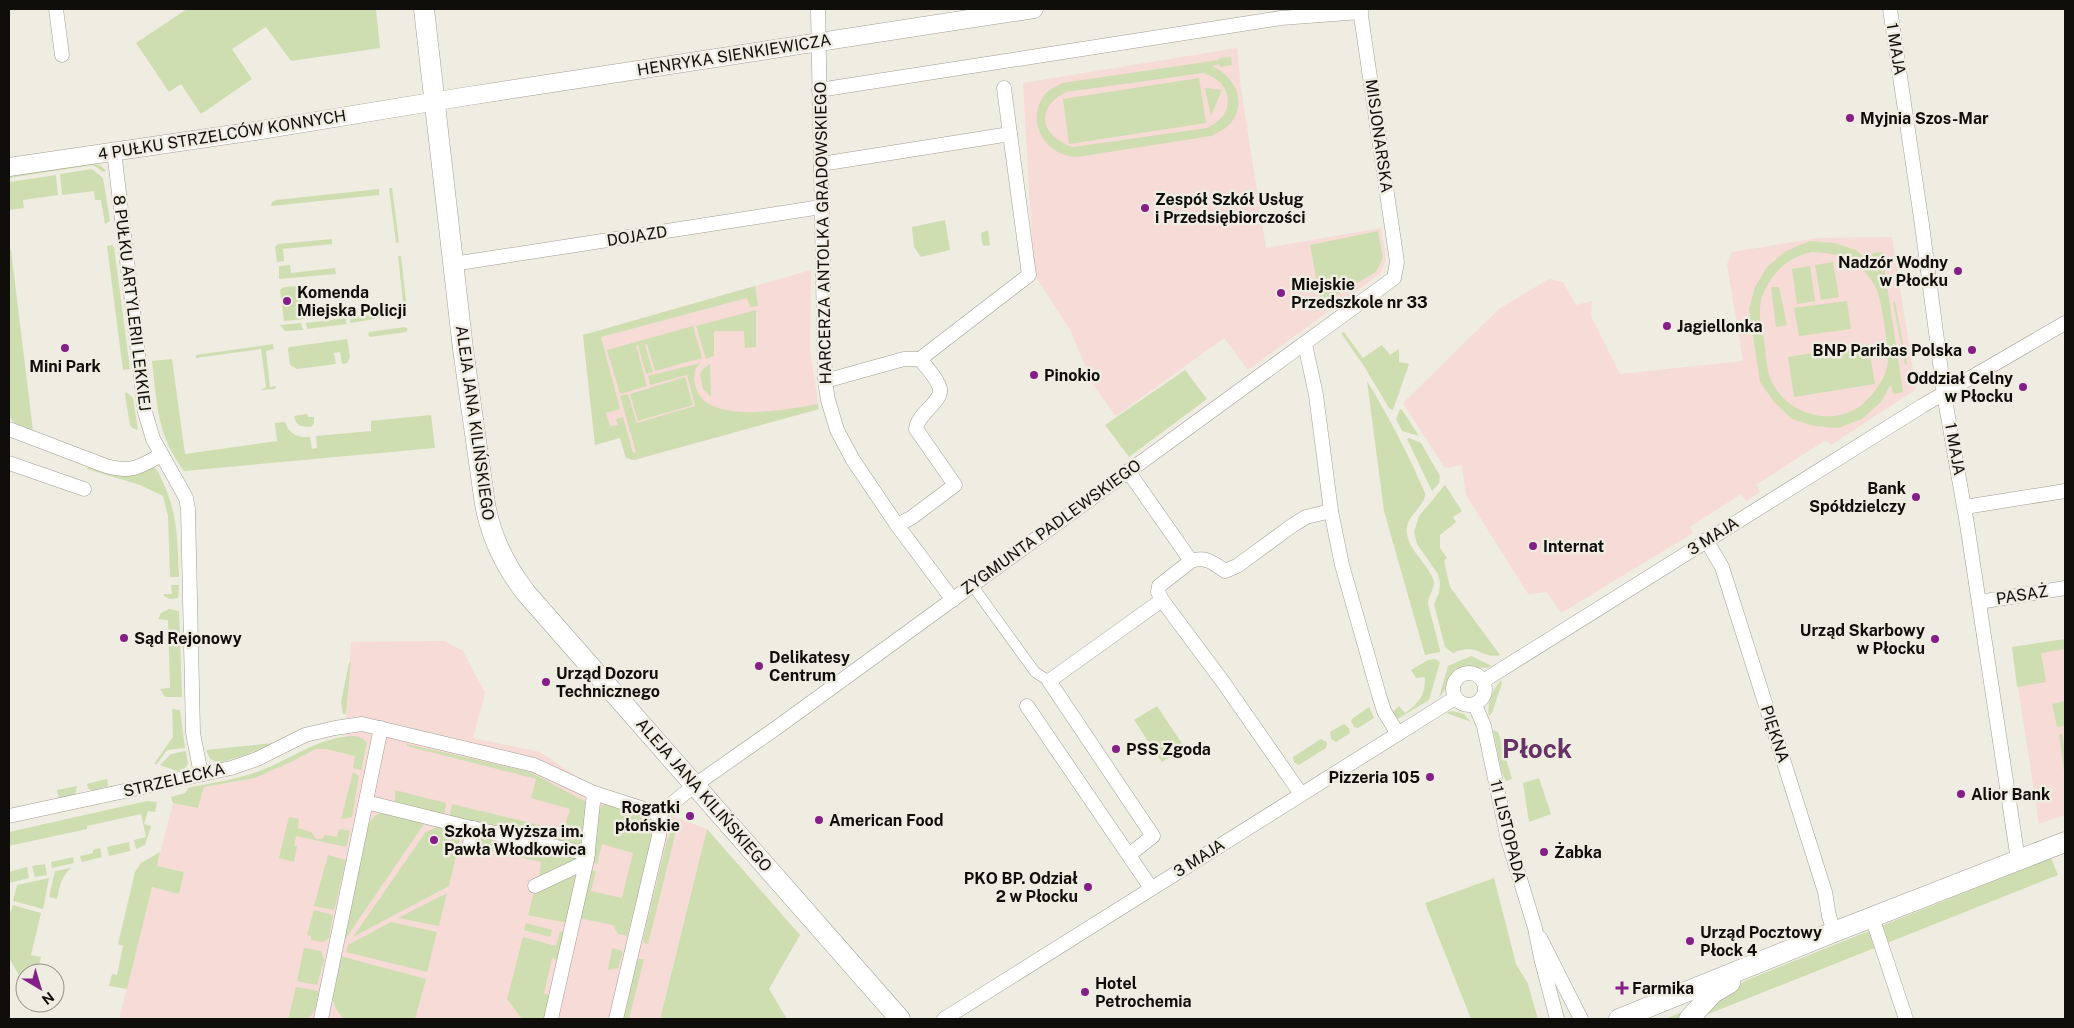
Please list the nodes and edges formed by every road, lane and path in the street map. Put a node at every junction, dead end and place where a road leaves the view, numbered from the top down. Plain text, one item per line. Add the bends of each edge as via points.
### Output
1 (56, 9) edge
2 (424, 9) edge
3 (818, 9) edge
4 (1034, 9) edge
5 (1890, 9) edge
6 (1360, 10) edge
7 (819, 42) junction
8 (62, 55) dead end
9 (1004, 88) dead end
10 (820, 90) junction
11 (434, 101) junction
12 (1010, 134) junction
13 (114, 151) junction
14 (821, 164) junction
15 (9, 166) edge
16 (821, 207) junction
17 (1397, 262) joint
18 (453, 264) junction
19 (2065, 323) edge
20 (1304, 344) junction
21 (920, 359) junction
22 (825, 381) junction
23 (1944, 394) junction
24 (9, 429) edge
25 (162, 455) junction
26 (9, 463) edge
27 (1128, 471) junction
28 (84, 489) dead end
29 (2065, 491) edge
30 (1964, 507) junction
31 (1331, 510) junction
32 (897, 524) junction
33 (1706, 540) junction
34 (1191, 562) junction
35 (972, 585) junction
36 (2065, 588) edge
37 (953, 600) junction
38 (1162, 600) junction
39 (1979, 602) junction
40 (1483, 681) junction
41 (1049, 682) junction
42 (1455, 698) junction
43 (1475, 704) junction
44 (1026, 706) dead end
45 (381, 728) junction
46 (1398, 734) junction
47 (201, 774) junction
48 (695, 785) junction
49 (594, 793) junction
50 (1301, 794) junction
51 (366, 802) junction
52 (660, 814) junction
53 (9, 816) edge
54 (473, 828) junction
55 (2065, 842) edge
56 (469, 849) dead end
57 (1129, 855) junction
58 (587, 858) junction
59 (2018, 860) junction
60 (535, 886) dead end
61 (1151, 888) junction
62 (1872, 920) junction
63 (1535, 928) junction
64 (1834, 932) junction
65 (1781, 953) junction
66 (321, 1019) edge
67 (551, 1019) edge
68 (616, 1019) edge
69 (900, 1019) edge
70 (944, 1019) edge
71 (1557, 1019) edge
72 (1581, 1019) edge
73 (1619, 1019) edge
74 (1689, 1019) edge
75 (1906, 1019) edge

1 - 8 street
2 - 11 main road, ALEJA JANA KILIŃSKIEGO
3 - 7 street, HARCERZA ANTOLKA GRADOWSKIEGO
4 - 7 street, HENRYKA SIENKIEWICZA
5 - 23 street, 1 MAJA
6 - 10 street via 1282,18
6 - 17 street, MISJONARSKA
7 - 10 street, HARCERZA ANTOLKA GRADOWSKIEGO
7 - 11 street, HENRYKA SIENKIEWICZA
9 - 12 street
10 - 14 street, HARCERZA ANTOLKA GRADOWSKIEGO
11 - 13 street, 4 PUŁKU STRZELCÓW KONNYCH
11 - 18 main road, ALEJA JANA KILIŃSKIEGO
12 - 14 street
12 - 21 street via 1029,274
13 - 15 street, 4 PUŁKU STRZELCÓW KONNYCH
13 - 25 street, 8 PUŁKU ARTYLERII LEKKIEJ via 145,412
14 - 16 street, HARCERZA ANTOLKA GRADOWSKIEGO
16 - 18 street, DOJAZD
16 - 22 street, HARCERZA ANTOLKA GRADOWSKIEGO
17 - 20 street, ZYGMUNTA PADLEWSKIEGO via 1394,278
18 - 48 main road, ALEJA JANA KILIŃSKIEGO via 485,504 498,548 526,592
19 - 23 street, 3 MAJA
20 - 27 street, ZYGMUNTA PADLEWSKIEGO
20 - 31 street via 1316,395
21 - 22 street via 904,359
21 - 32 street via 940,387 940,393 918,421 916,429 955,485 911,518
22 - 32 street, HARCERZA ANTOLKA GRADOWSKIEGO via 842,440
23 - 30 street, 1 MAJA
23 - 33 street, 3 MAJA
24 - 25 street via 122,470 139,467
25 - 47 street, 8 PUŁKU ARTYLERII LEKKIEJ via 186,498 188,509 193,733
26 - 28 street
27 - 34 street
27 - 35 street, ZYGMUNTA PADLEWSKIEGO
29 - 30 street
30 - 39 street, 1 MAJA
31 - 34 street via 1306,517 1230,570 1207,559
31 - 46 street via 1342,565 1379,695
32 - 37 street, HARCERZA ANTOLKA GRADOWSKIEGO
33 - 40 street, 3 MAJA
33 - 64 street, PIĘKNA via 1722,567 1825,892
34 - 38 street via 1159,586
35 - 37 street, ZYGMUNTA PADLEWSKIEGO
35 - 41 street via 1035,672
36 - 39 street, PASAŻ
37 - 48 street, ZYGMUNTA PADLEWSKIEGO
38 - 41 street
38 - 50 street
39 - 59 street, 1 MAJA
40 - 42 street via 1476,674 1461,675 1454,683
40 - 43 street via 1485,693
41 - 57 street via 1153,836
42 - 43 street via 1463,704
42 - 46 street, 3 MAJA
43 - 63 street, 11 LISTOPADA via 1484,726 1508,840
44 - 57 street
45 - 47 street, STRZELECKA via 362,724 305,735 257,759
45 - 49 street, STRZELECKA via 534,765
45 - 51 street
46 - 50 street, 3 MAJA
47 - 53 street, STRZELECKA
48 - 52 street, ZYGMUNTA PADLEWSKIEGO
48 - 69 main road, ALEJA JANA KILIŃSKIEGO
49 - 52 street, STRZELECKA
49 - 58 street
50 - 61 street, 3 MAJA
51 - 54 street
51 - 66 street
52 - 68 street via 659,836
54 - 56 street
54 - 58 street
55 - 59 main road
57 - 61 street
58 - 60 street
58 - 67 street
59 - 62 main road
61 - 70 street, 3 MAJA
62 - 64 main road
62 - 75 street
63 - 71 street, 11 LISTOPADA
63 - 72 street, 11 LISTOPADA
64 - 65 main road
65 - 73 main road
65 - 74 main road via 1713,993

